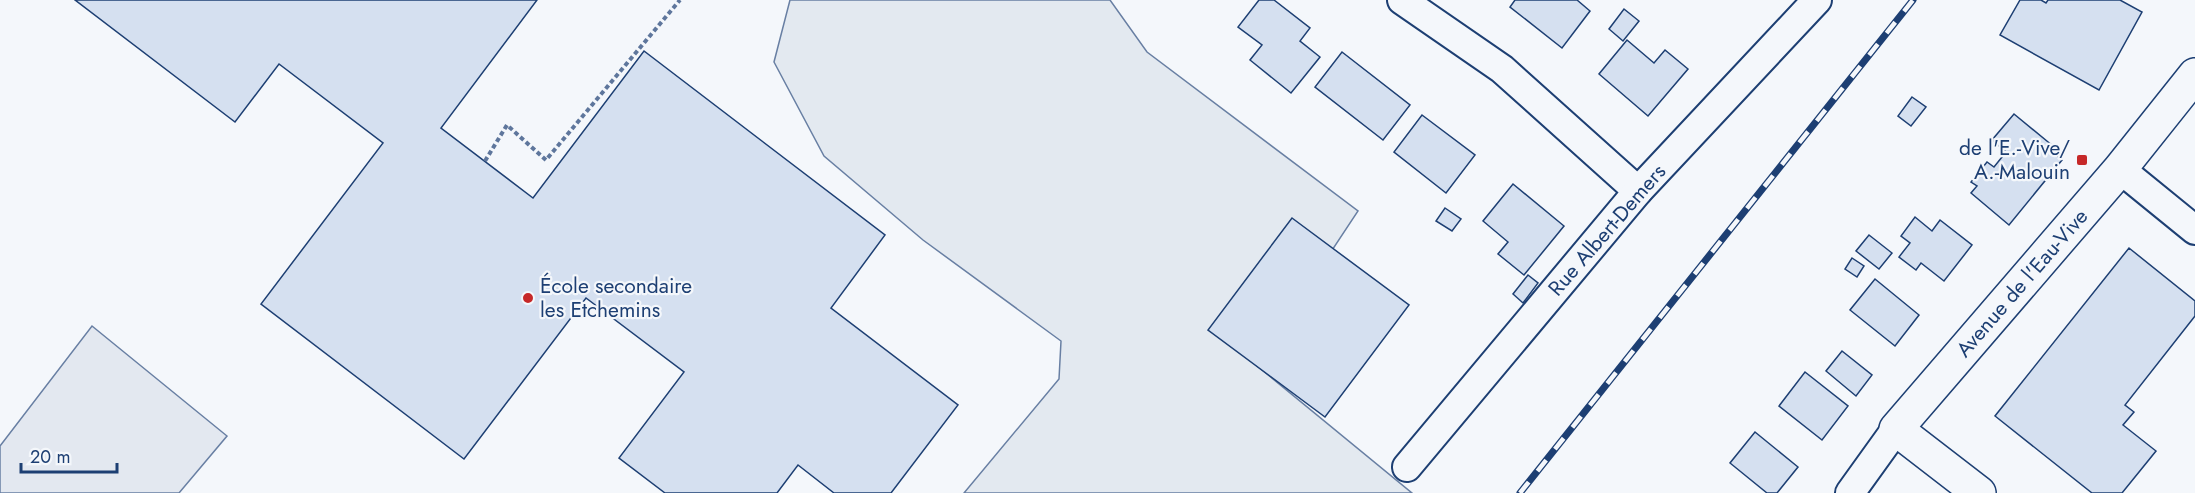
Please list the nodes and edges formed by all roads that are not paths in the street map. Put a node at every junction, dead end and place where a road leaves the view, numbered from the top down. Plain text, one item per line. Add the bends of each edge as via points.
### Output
1 (1402, 0) edge
2 (1816, 0) edge
3 (2194, 75) edge
4 (2120, 169) junction
5 (1638, 191) junction
6 (2195, 230) edge
7 (1896, 429) junction
8 (1407, 467) dead end
9 (1850, 493) edge
10 (1979, 493) edge

1 - 5 street via 1502,69
2 - 5 street, Rue Albert-Demers
3 - 4 street, Avenue de l'Eau-Vive
4 - 6 street
4 - 7 street, Avenue de l'Eau-Vive
5 - 8 street, Rue Albert-Demers
7 - 9 street, Avenue de l'Eau-Vive
7 - 10 street

